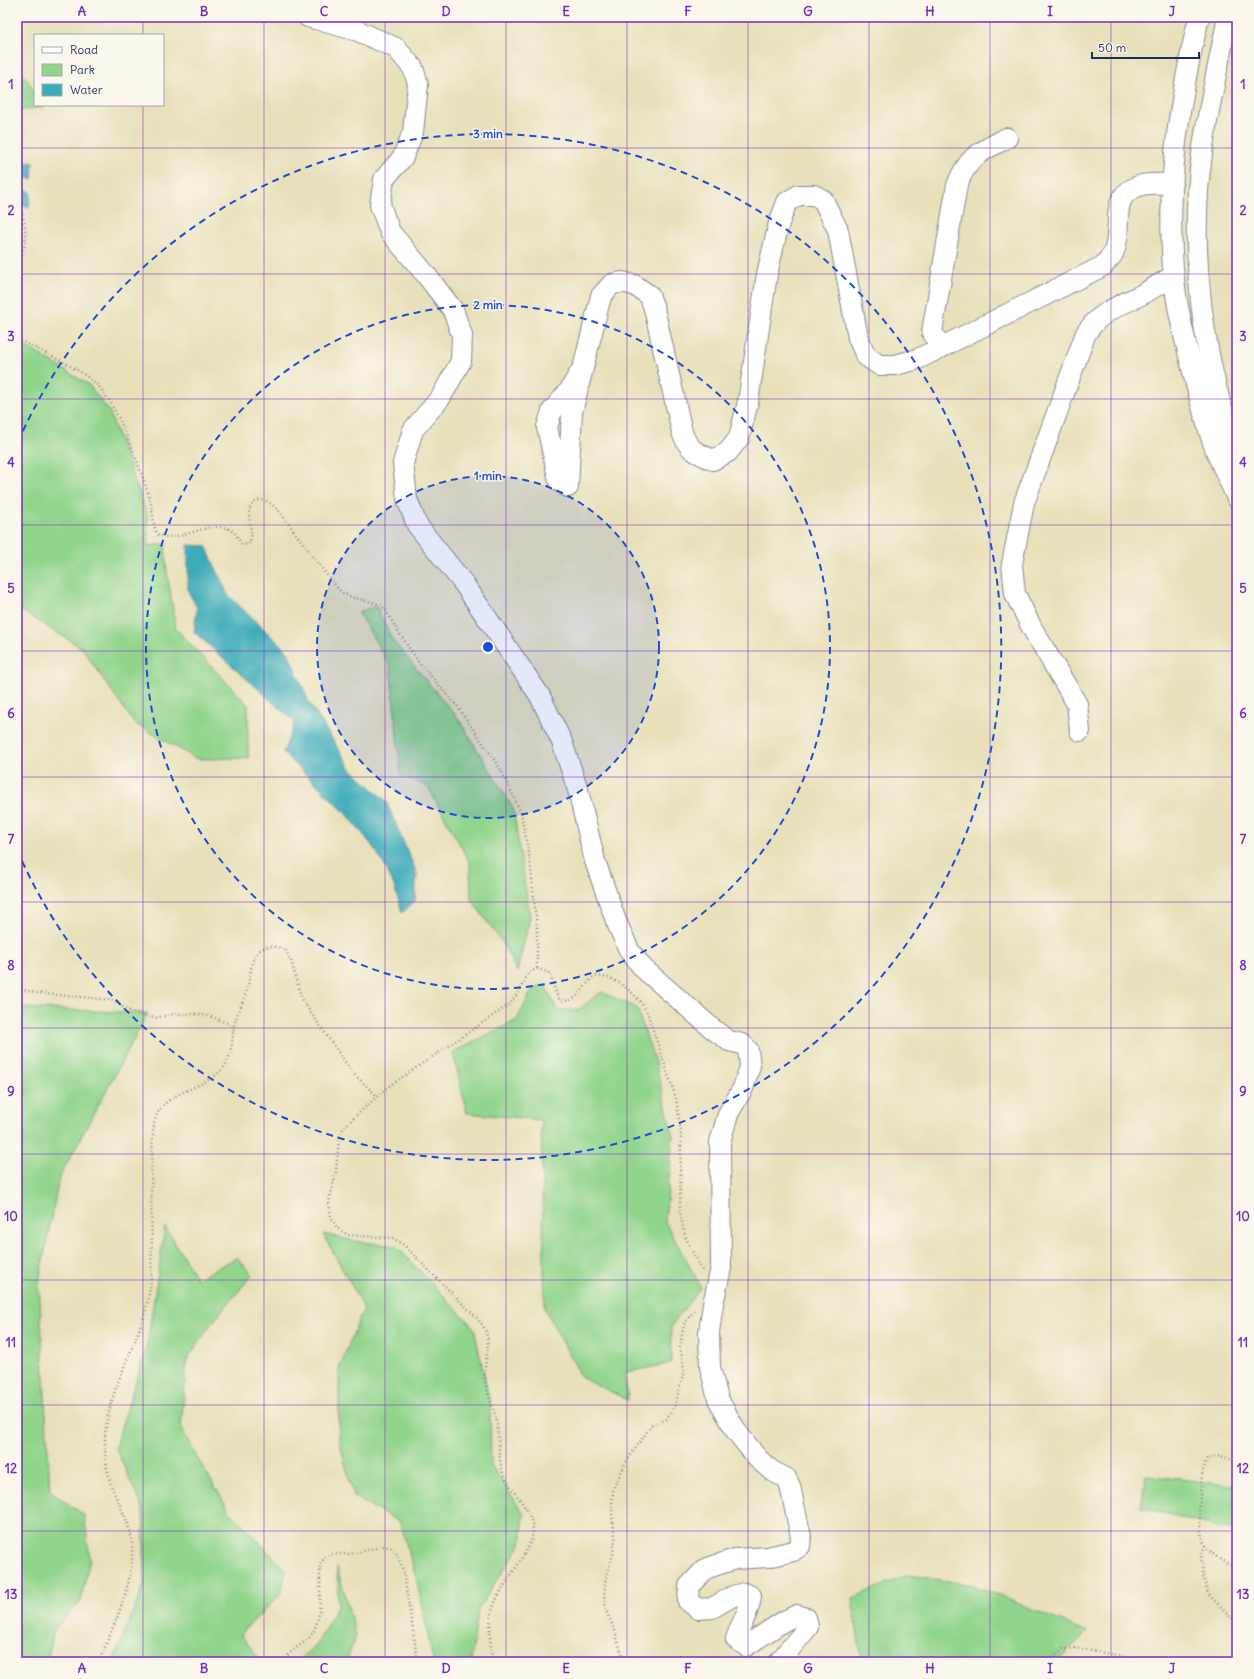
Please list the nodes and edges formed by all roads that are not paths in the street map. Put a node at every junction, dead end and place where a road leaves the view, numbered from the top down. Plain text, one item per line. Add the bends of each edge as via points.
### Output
1 (308, 17) edge
2 (1199, 17) edge
3 (1228, 17) edge
4 (1007, 138) dead end
5 (1173, 184) junction
6 (1173, 276) junction
7 (1140, 295) junction
8 (1176, 301) junction
9 (941, 348) junction
10 (582, 369) junction
11 (1237, 454) edge
12 (1237, 498) edge
13 (1080, 731) dead end
14 (779, 1662) edge

1 - 14 street via 358,31 396,48 413,68 418,84 412,132 403,156 384,178 380,205 390,232 453,310 462,334 461,361 441,396 413,430 403,463 407,499 417,525 464,584 540,696 562,742 578,790 595,862 630,952 644,969 714,1030 729,1041 742,1044 748,1050 750,1066 743,1088 728,1114 720,1142 721,1268 709,1332 710,1367 718,1399 736,1431 758,1459 772,1471 786,1478 801,1537 800,1546 793,1551 768,1557 735,1559 705,1570 689,1586 688,1601 698,1609 712,1608 733,1596 744,1593 751,1596 750,1606 739,1626 736,1639 746,1646 784,1621 797,1615 806,1618 808,1627
2 - 5 street via 1188,64 1176,142
3 - 11 street via 1201,154 1197,225 1200,297 1209,350 1224,419
4 - 9 street via 976,154 963,169 957,185 932,332
5 - 6 street
5 - 9 street via 1144,185 1122,196 1113,253 1104,266
6 - 7 street
6 - 8 street
7 - 8 street
7 - 13 street via 1099,317 1086,333 1024,503 1012,564 1015,594 1077,704
8 - 12 street via 1196,384 1214,443
9 - 10 street via 918,359 895,365 879,365 866,356 858,338 838,230 823,200 814,195 799,195 787,202 779,222 767,274 744,420 739,438 728,452 713,460 688,446 682,432 654,308 649,295 634,285 622,282 612,284 601,296
10 - 10 street via 569,391 552,411 547,427 559,481 568,487 572,412

